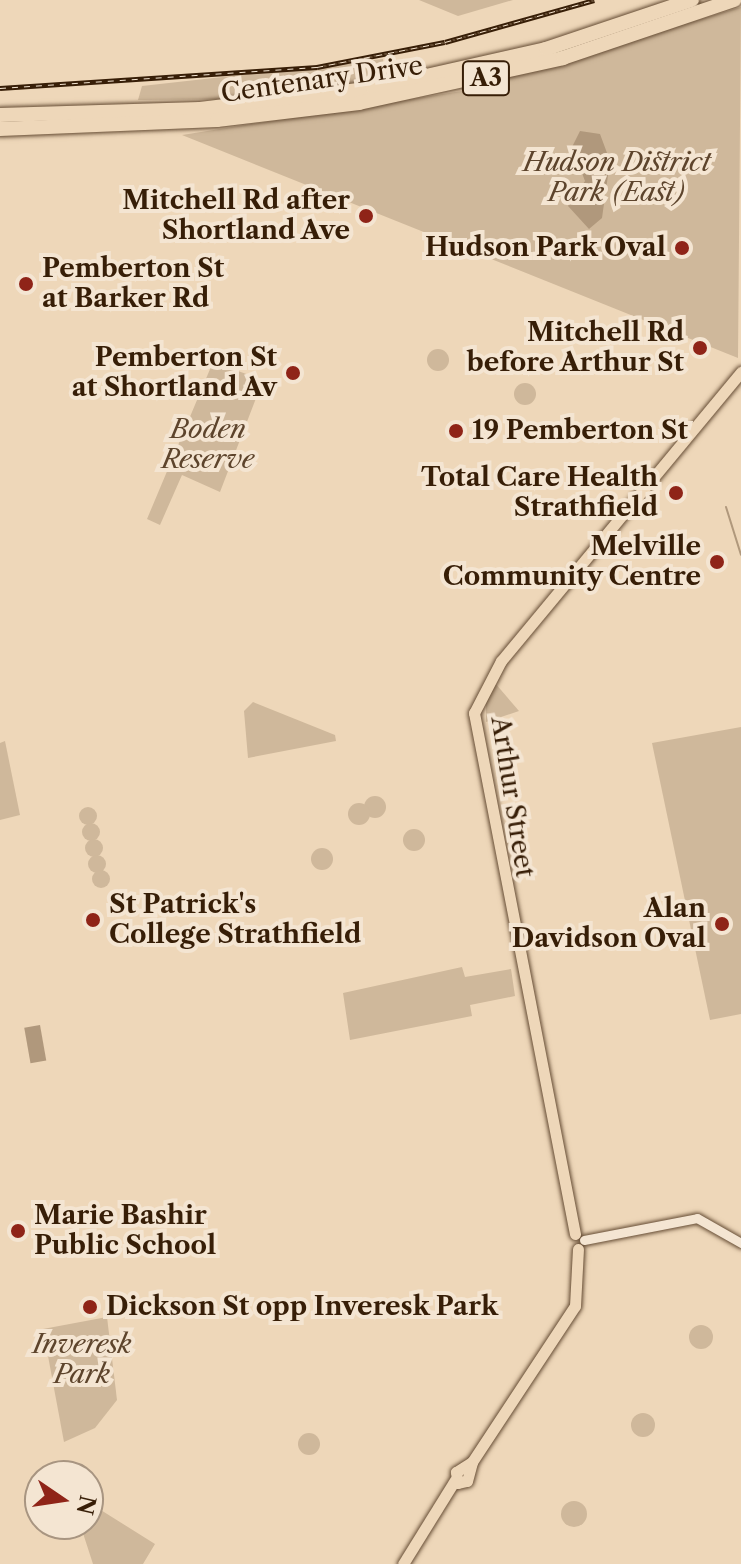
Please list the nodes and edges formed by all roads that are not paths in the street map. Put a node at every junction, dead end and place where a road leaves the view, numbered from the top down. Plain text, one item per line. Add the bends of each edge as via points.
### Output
1 (692, 0) edge
2 (734, 0) edge
3 (0, 115) edge
4 (0, 129) edge
5 (741, 372) edge
6 (579, 1241) junction
7 (741, 1243) edge
8 (403, 1564) edge

1 - 3 highway, Centenary Drive / A3 via 546,49 373,88 200,109
2 - 4 highway, Centenary Drive / A3 via 563,58 359,103 186,122
5 - 6 main road, Arthur Street via 489,677 474,713
6 - 7 street via 697,1218
6 - 8 main road, Arthur Street via 575,1306

